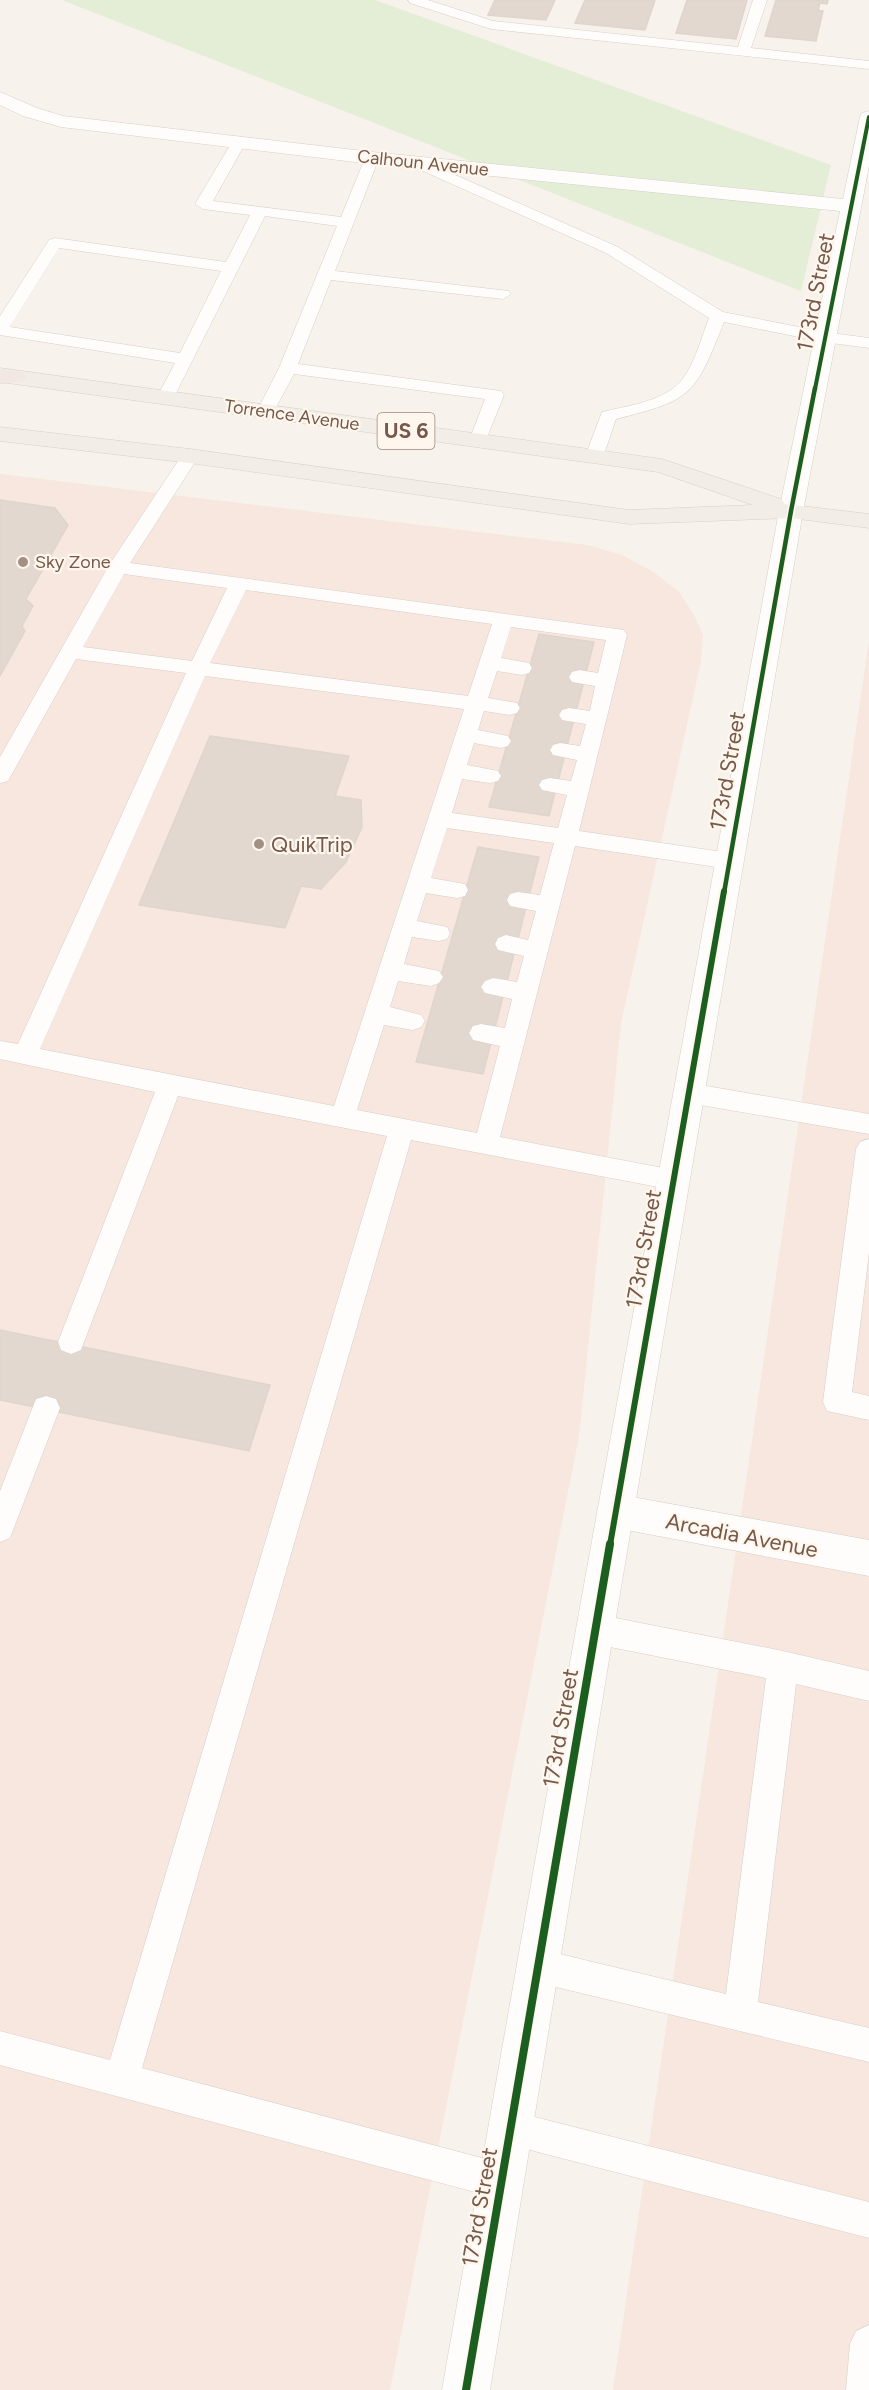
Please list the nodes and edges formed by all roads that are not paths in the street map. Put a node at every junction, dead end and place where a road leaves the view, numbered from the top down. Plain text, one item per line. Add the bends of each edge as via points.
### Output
1 (415, 0) edge
2 (760, 0) edge
3 (743, 53) junction
4 (869, 65) edge
5 (0, 98) edge
6 (869, 120) edge
7 (239, 142) junction
8 (372, 158) junction
9 (417, 163) junction
10 (850, 206) junction
11 (260, 211) junction
12 (346, 222) junction
13 (231, 268) junction
14 (325, 275) junction
15 (503, 294) dead end
16 (718, 316) junction
17 (0, 329) edge
18 (825, 337) junction
19 (869, 343) edge
20 (185, 359) junction
21 (288, 368) junction
22 (5, 376) edge
23 (166, 397) junction
24 (266, 411) junction
25 (0, 434) edge
26 (478, 441) junction
27 (190, 456) junction
28 (594, 457) junction
29 (791, 511) junction
30 (869, 521) edge
31 (118, 567) junction
32 (238, 584) junction
33 (502, 620) junction
34 (72, 652) junction
35 (489, 663) junction
36 (198, 668) junction
37 (522, 668) dead end
38 (579, 677) dead end
39 (606, 681) junction
40 (474, 704) junction
41 (510, 708) dead end
42 (569, 715) dead end
43 (598, 719) junction
44 (465, 735) junction
45 (501, 741) dead end
46 (560, 750) dead end
47 (588, 754) junction
48 (454, 771) junction
49 (0, 776) edge
50 (490, 776) dead end
51 (550, 785) dead end
52 (578, 790) junction
53 (440, 819) junction
54 (565, 838) junction
55 (730, 861) junction
56 (418, 884) junction
57 (457, 890) dead end
58 (518, 900) dead end
59 (547, 904) junction
60 (404, 927) junction
61 (439, 933) dead end
62 (506, 944) dead end
63 (536, 950) junction
64 (390, 971) junction
65 (431, 977) dead end
66 (493, 987) dead end
67 (525, 992) junction
68 (376, 1014) junction
69 (413, 1021) dead end
70 (481, 1033) dead end
71 (513, 1039) junction
72 (0, 1050) edge
73 (26, 1054) junction
74 (170, 1085) junction
75 (689, 1093) junction
76 (343, 1116) junction
77 (869, 1124) edge
78 (402, 1128) junction
79 (486, 1144) junction
80 (869, 1149) edge
81 (674, 1180) junction
82 (71, 1342) dead end
83 (46, 1408) dead end
84 (869, 1408) edge
85 (616, 1511) junction
86 (0, 1528) edge
87 (869, 1558) edge
88 (595, 1629) junction
89 (783, 1666) junction
90 (869, 1686) edge
91 (539, 1966) junction
92 (740, 2014) junction
93 (869, 2045) edge
94 (0, 2048) edge
95 (121, 2080) junction
96 (511, 2128) junction
97 (501, 2181) junction
98 (869, 2220) edge
99 (869, 2344) edge
100 (466, 2390) edge
101 (865, 2390) edge

1 - 3 lane via 491,25
2 - 3 lane
3 - 4 lane
5 - 7 street, Calhoun Avenue via 61,121
6 - 10 street, 173rd Street
7 - 8 street, Calhoun Avenue
7 - 11 lane via 204,204
8 - 9 street, Calhoun Avenue
8 - 12 lane
9 - 10 street, Calhoun Avenue
9 - 16 lane via 612,250
10 - 18 street, 173rd Street
11 - 12 lane
11 - 13 lane
12 - 14 lane
13 - 17 lane via 55,243
13 - 20 lane
14 - 15 lane
14 - 21 lane
16 - 18 lane
16 - 28 lane via 692,377 681,391 608,416
17 - 20 lane
18 - 19 lane
18 - 29 street, 173rd Street
20 - 23 lane
21 - 24 lane
21 - 26 lane via 495,395
22 - 23 main road, Torrence Avenue / US 6
23 - 24 main road, Torrence Avenue / US 6
24 - 26 main road, Torrence Avenue / US 6
25 - 27 main road, Torrence Avenue / US 6
26 - 28 main road, Torrence Avenue / US 6
27 - 29 main road, Torrence Avenue / US 6 via 629,517
27 - 31 lane
28 - 29 main road, Torrence Avenue / US 6 via 662,466
29 - 30 main road, Torrence Avenue / US 6
29 - 55 street, 173rd Street
31 - 32 lane
31 - 34 lane
32 - 33 lane
32 - 36 lane
33 - 35 lane
33 - 39 lane via 617,635
34 - 36 lane
34 - 49 lane
35 - 37 lane
35 - 40 lane
36 - 40 lane
36 - 73 lane
38 - 39 lane
39 - 43 lane
40 - 41 lane
40 - 44 lane
42 - 43 lane
43 - 47 lane
44 - 45 lane
44 - 48 lane
46 - 47 lane
47 - 52 lane
48 - 50 lane
48 - 53 lane
51 - 52 lane
52 - 54 lane
53 - 54 lane
53 - 56 lane
54 - 55 lane
54 - 59 lane
55 - 75 street, 173rd Street
56 - 57 lane
56 - 60 lane
58 - 59 lane
59 - 63 lane
60 - 61 lane
60 - 64 lane
62 - 63 lane
63 - 67 lane
64 - 65 lane
64 - 68 lane
66 - 67 lane
67 - 71 lane
68 - 69 lane
68 - 76 lane
70 - 71 lane
71 - 79 lane
72 - 73 lane
73 - 74 lane
74 - 76 lane
74 - 82 lane
75 - 77 lane
75 - 81 street, 173rd Street
76 - 78 lane
78 - 79 lane
78 - 95 lane
79 - 81 lane
80 - 84 lane via 837,1402
81 - 85 street, 173rd Street
83 - 86 lane
85 - 87 street, Arcadia Avenue
85 - 88 street, 173rd Street
88 - 89 lane
88 - 91 street, 173rd Street
89 - 90 lane
89 - 92 lane
91 - 92 lane
91 - 96 street, 173rd Street
92 - 93 lane
94 - 95 lane
95 - 97 lane
96 - 97 street, 173rd Street
96 - 98 lane
97 - 100 street, 173rd Street
99 - 101 lane

